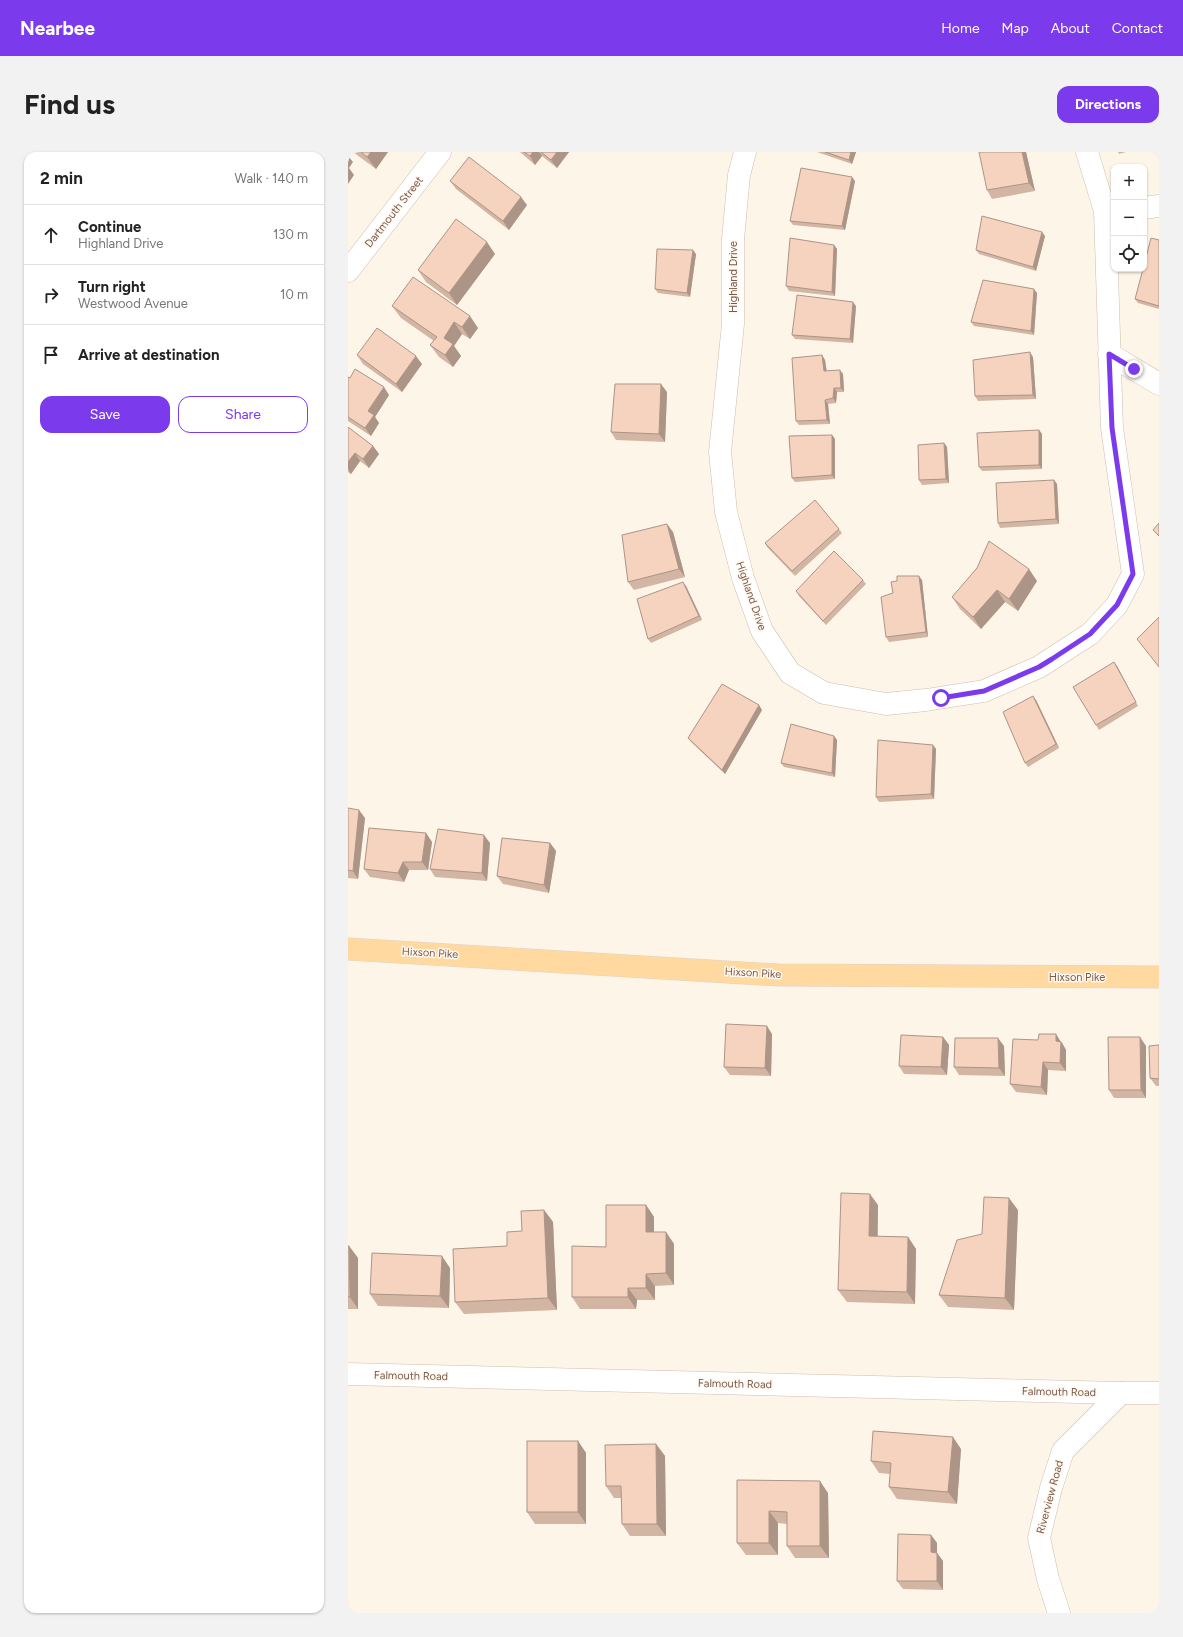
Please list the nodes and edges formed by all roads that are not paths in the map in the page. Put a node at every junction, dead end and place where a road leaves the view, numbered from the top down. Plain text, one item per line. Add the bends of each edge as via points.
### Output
1 (440, 152) edge
2 (745, 152) edge
3 (1087, 152) edge
4 (1159, 206) edge
5 (1147, 208) edge
6 (1110, 211) edge
7 (348, 271) edge
8 (1109, 354) junction
9 (1159, 384) edge
10 (348, 949) edge
11 (1159, 978) edge
12 (348, 1374) edge
13 (1159, 1393) edge
14 (1121, 1394) junction
15 (1059, 1613) edge

1 - 7 street, Dartmouth Street
2 - 8 street, Highland Drive via 739,175 733,239 733,324 720,452 726,512 743,578 762,631 790,673 824,693 886,704 984,691 1039,667 1090,634 1117,605 1133,574 1112,428
3 - 6 street, Highland Drive
4 - 5 street
6 - 8 street, Highland Drive
8 - 9 street
10 - 11 main road, Hixson Pike via 778,975
12 - 14 street, Falmouth Road
13 - 14 street
14 - 15 street, Riverview Road via 1063,1451 1051,1488 1039,1538

